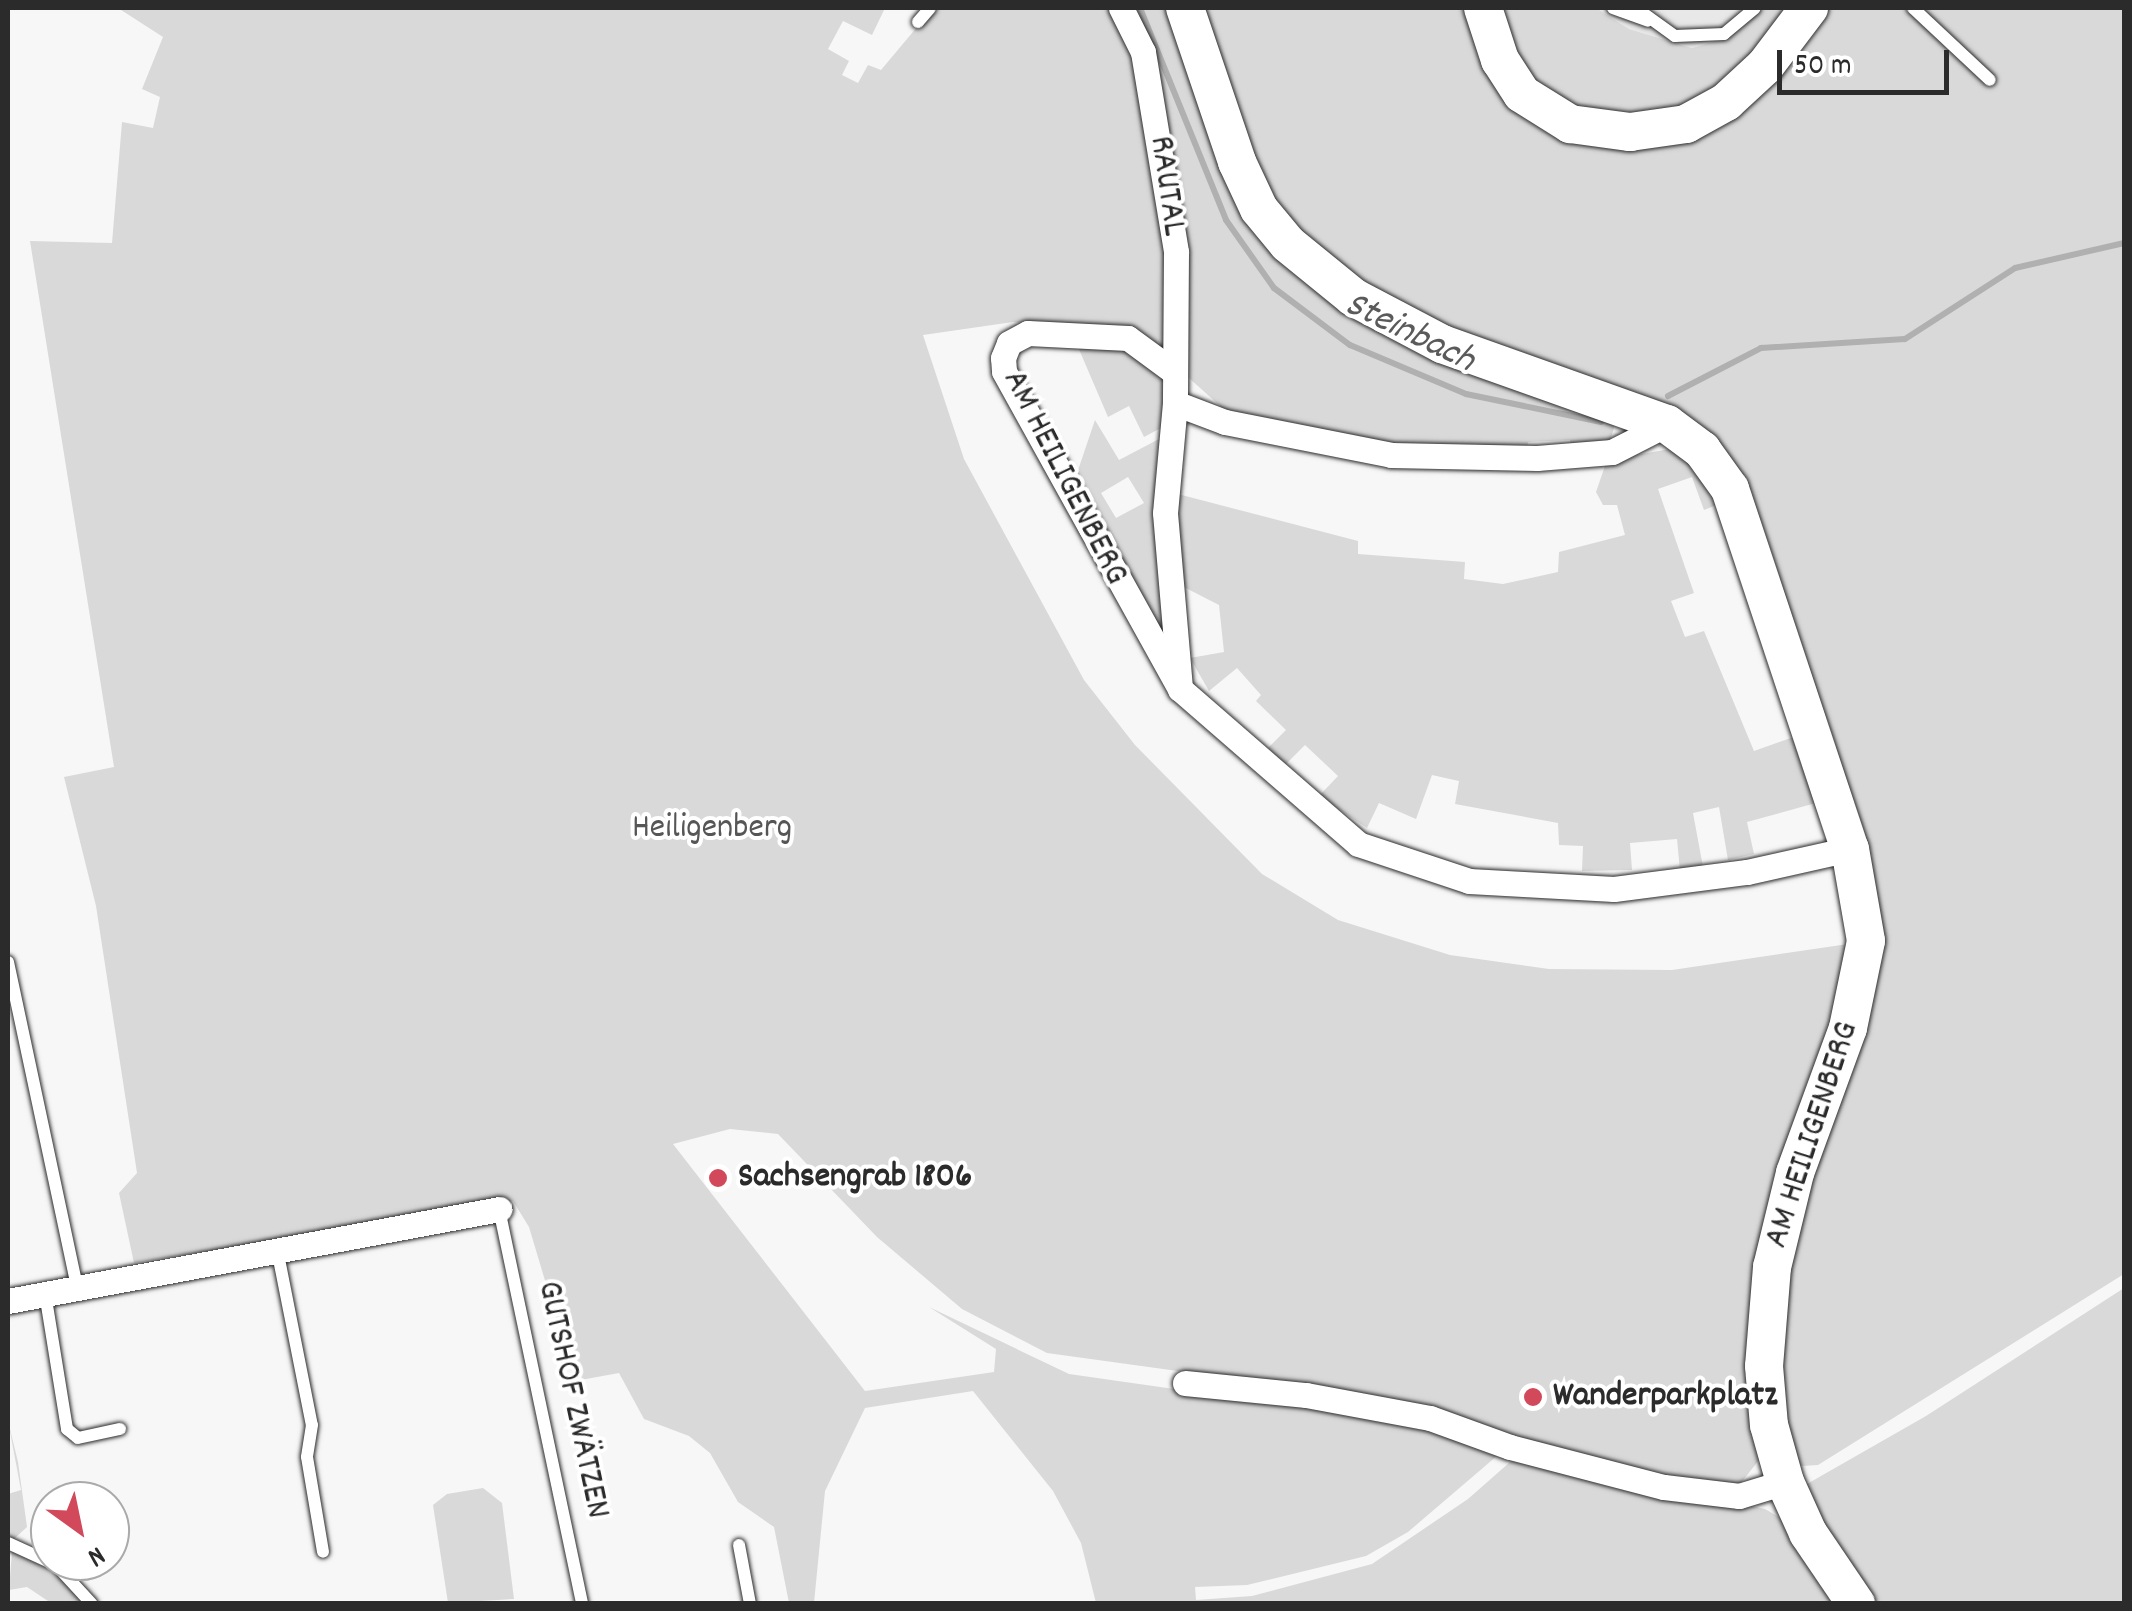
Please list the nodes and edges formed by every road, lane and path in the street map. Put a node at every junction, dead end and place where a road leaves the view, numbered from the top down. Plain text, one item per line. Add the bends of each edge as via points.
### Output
1 (930, 8) edge
2 (1121, 8) edge
3 (1184, 8) edge
4 (1482, 8) edge
5 (1613, 8) edge
6 (1636, 8) edge
7 (1755, 8) edge
8 (1809, 8) edge
9 (1913, 8) edge
10 (918, 22) dead end
11 (1658, 25) junction
12 (1990, 80) dead end
13 (1173, 372) junction
14 (1175, 403) junction
15 (1667, 424) junction
16 (1180, 690) junction
17 (1850, 849) junction
18 (8, 962) edge
19 (499, 1209) joint
20 (277, 1250) junction
21 (77, 1286) junction
22 (44, 1293) junction
23 (8, 1301) edge
24 (1185, 1383) dead end
25 (120, 1429) dead end
26 (1784, 1482) junction
27 (8, 1543) edge
28 (738, 1545) dead end
29 (323, 1552) dead end
30 (92, 1604) edge
31 (582, 1604) edge
32 (750, 1604) edge
33 (1856, 1604) edge

1 - 10 lane
2 - 13 street, RAUTAL via 1144,52 1176,252
3 - 15 street, AM HEILIGENBERG via 1237,162 1259,208 1288,244 1353,297 1442,344
4 - 8 street via 1500,60 1522,94 1570,124 1630,132 1686,124 1726,102 1765,66
5 - 11 lane
6 - 11 lane
7 - 11 lane via 1724,34 1675,36
9 - 12 lane
13 - 14 street, AM HEILIGENBERG
13 - 16 street, AM HEILIGENBERG via 1128,338 1021,334 1002,358
14 - 15 street via 1225,422 1391,455 1612,452
14 - 16 street, AM HEILIGENBERG via 1164,513
15 - 17 street, AM HEILIGENBERG via 1702,450 1730,489
16 - 17 street, AM HEILIGENBERG via 1358,844 1468,881 1614,889 1747,872
17 - 26 street, AM HEILIGENBERG via 1866,941 1862,982 1814,1112 1772,1267 1764,1366 1769,1426
18 - 21 lane
19 - 20 street
19 - 31 lane, GUTSHOF ZWÄTZEN
20 - 21 street
20 - 29 lane via 312,1425 307,1457
21 - 22 street
22 - 23 street
22 - 25 lane via 67,1429 78,1438
24 - 26 street via 1306,1395 1430,1418 1510,1448 1664,1487 1738,1496
26 - 33 street, AM HEILIGENBERG via 1808,1533
27 - 30 lane via 56,1565
28 - 32 lane

